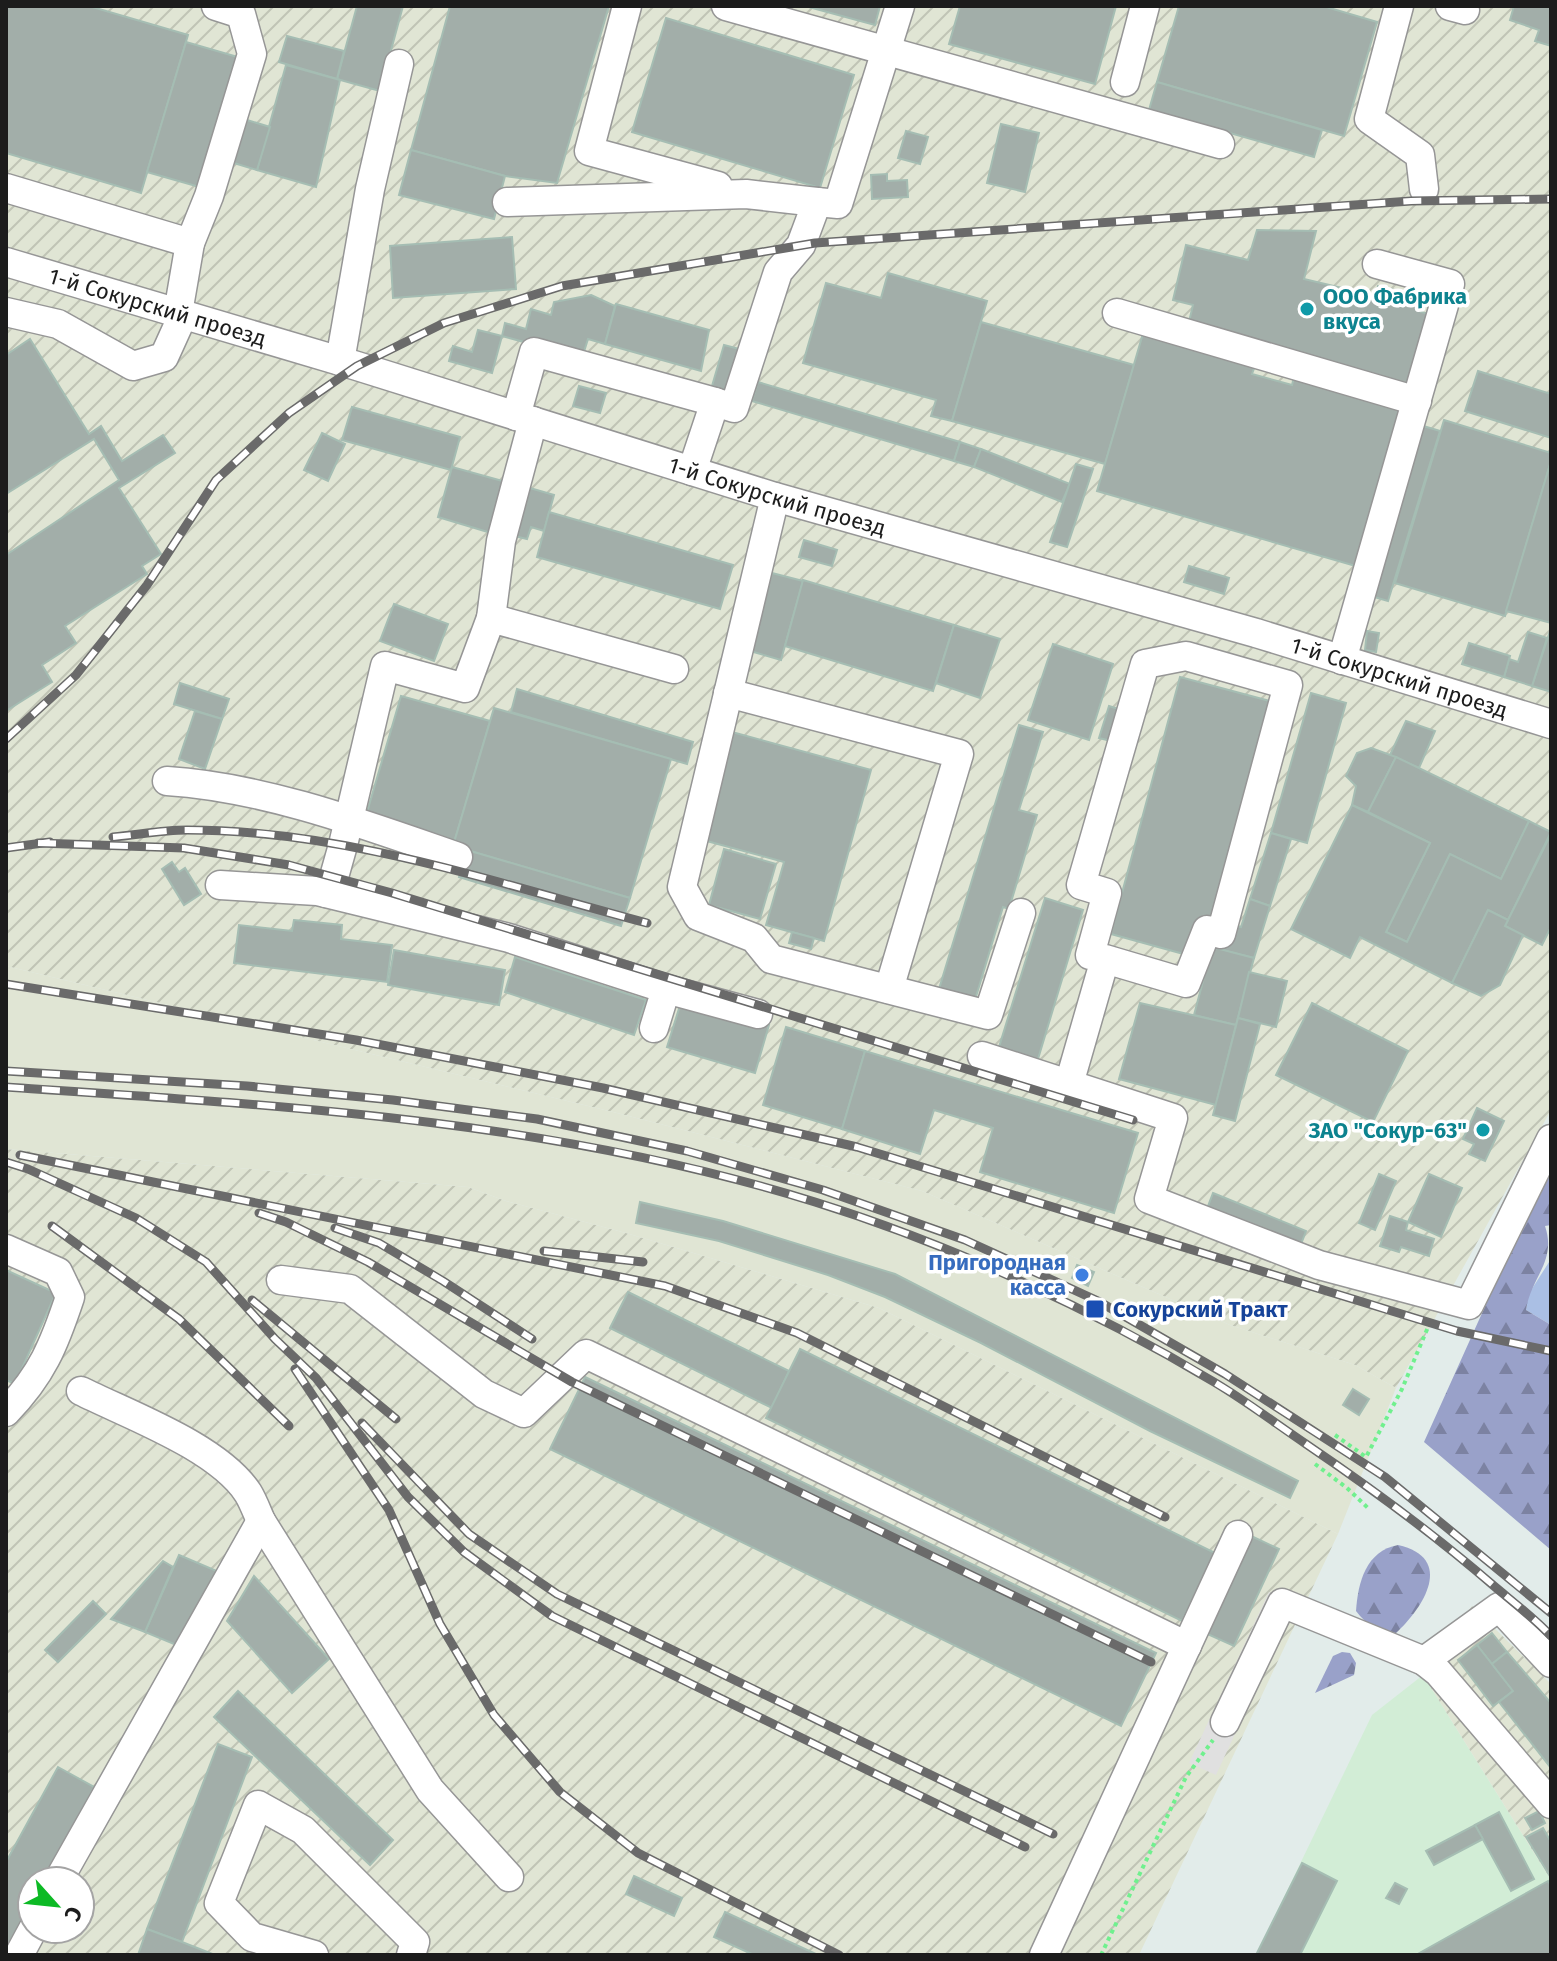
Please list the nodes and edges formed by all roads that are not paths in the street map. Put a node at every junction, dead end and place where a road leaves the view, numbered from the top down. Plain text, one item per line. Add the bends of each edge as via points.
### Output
1 (627, 6) edge
2 (726, 6) edge
3 (900, 6) edge
4 (1145, 6) edge
5 (1399, 6) edge
6 (238, 9) edge
7 (886, 49) junction
8 (399, 64) dead end
9 (1125, 82) dead end
10 (1220, 144) dead end
11 (6, 188) edge
12 (1424, 189) dead end
13 (746, 194) junction
14 (507, 202) dead end
15 (817, 202) junction
16 (190, 243) junction
17 (6, 262) edge
18 (1377, 264) dead end
19 (6, 312) edge
20 (1117, 313) dead end
21 (180, 314) junction
22 (340, 361) junction
23 (1417, 401) junction
24 (715, 402) junction
25 (524, 419) junction
26 (692, 471) junction
27 (775, 497) junction
28 (491, 618) junction
29 (1342, 660) junction
30 (674, 669) dead end
31 (728, 693) junction
32 (1551, 724) edge
33 (167, 781) dead end
34 (348, 819) junction
35 (458, 857) dead end
36 (220, 885) dead end
37 (326, 893) junction
38 (1021, 913) dead end
39 (1105, 959) junction
40 (666, 989) junction
41 (889, 989) junction
42 (758, 1014) dead end
43 (654, 1028) dead end
44 (982, 1056) dead end
45 (1069, 1084) junction
46 (1551, 1139) edge
47 (6, 1249) edge
48 (281, 1280) dead end
49 (81, 1391) dead end
50 (6, 1412) edge
51 (261, 1521) junction
52 (1238, 1535) dead end
53 (1187, 1646) junction
54 (1424, 1661) junction
55 (1551, 1663) edge
56 (1225, 1722) road end
57 (1551, 1804) edge
58 (67, 1865) edge
59 (509, 1877) dead end
60 (314, 1955) edge
61 (411, 1955) edge
62 (1044, 1955) edge

1 - 13 street via 589,151
2 - 7 street
3 - 7 street
4 - 9 street
5 - 12 street via 1369,119 1420,155
6 - 16 street via 252,54
7 - 10 street
7 - 15 street via 838,204
8 - 22 street via 370,189
11 - 16 street
13 - 14 street
13 - 15 street
15 - 24 street via 801,245 778,272 734,408
16 - 21 street
17 - 21 street, 1-й Сокурский проезд
18 - 23 street via 1450,284
19 - 21 street via 58,324 133,366 164,357
20 - 23 street
21 - 22 street, 1-й Сокурский проезд
22 - 25 street, 1-й Сокурский проезд
23 - 29 street
24 - 25 street via 534,352
24 - 26 street
25 - 26 street, 1-й Сокурский проезд
25 - 28 street
26 - 27 street, 1-й Сокурский проезд
27 - 29 street, 1-й Сокурский проезд
27 - 31 street
28 - 30 street
28 - 34 street via 465,688 385,666
29 - 32 street, 1-й Сокурский проезд
31 - 41 street via 682,887 698,916 754,938 771,959
31 - 41 street via 959,754
33 - 34 street via 206,783
34 - 35 street
34 - 37 street
36 - 37 street
37 - 40 street via 509,938
38 - 41 street via 988,1015
39 - 39 street via 1186,983 1207,930 1221,934 1288,685 1186,656 1145,664 1081,885 1107,893 1090,955
39 - 45 street
40 - 42 street
40 - 43 street
44 - 45 street
45 - 46 street via 1173,1118 1149,1199 1319,1265 1469,1305
47 - 50 street via 58,1272 70,1297 55,1343 28,1389
48 - 53 street via 350,1289 484,1394 524,1413 586,1354
49 - 51 street via 200,1450 247,1492
51 - 58 street
51 - 59 street via 430,1790
52 - 53 street
53 - 62 street
54 - 55 street via 1499,1607
54 - 56 street via 1282,1603
54 - 57 street
60 - 61 street via 252,1937 219,1903 258,1805 303,1830 415,1942

